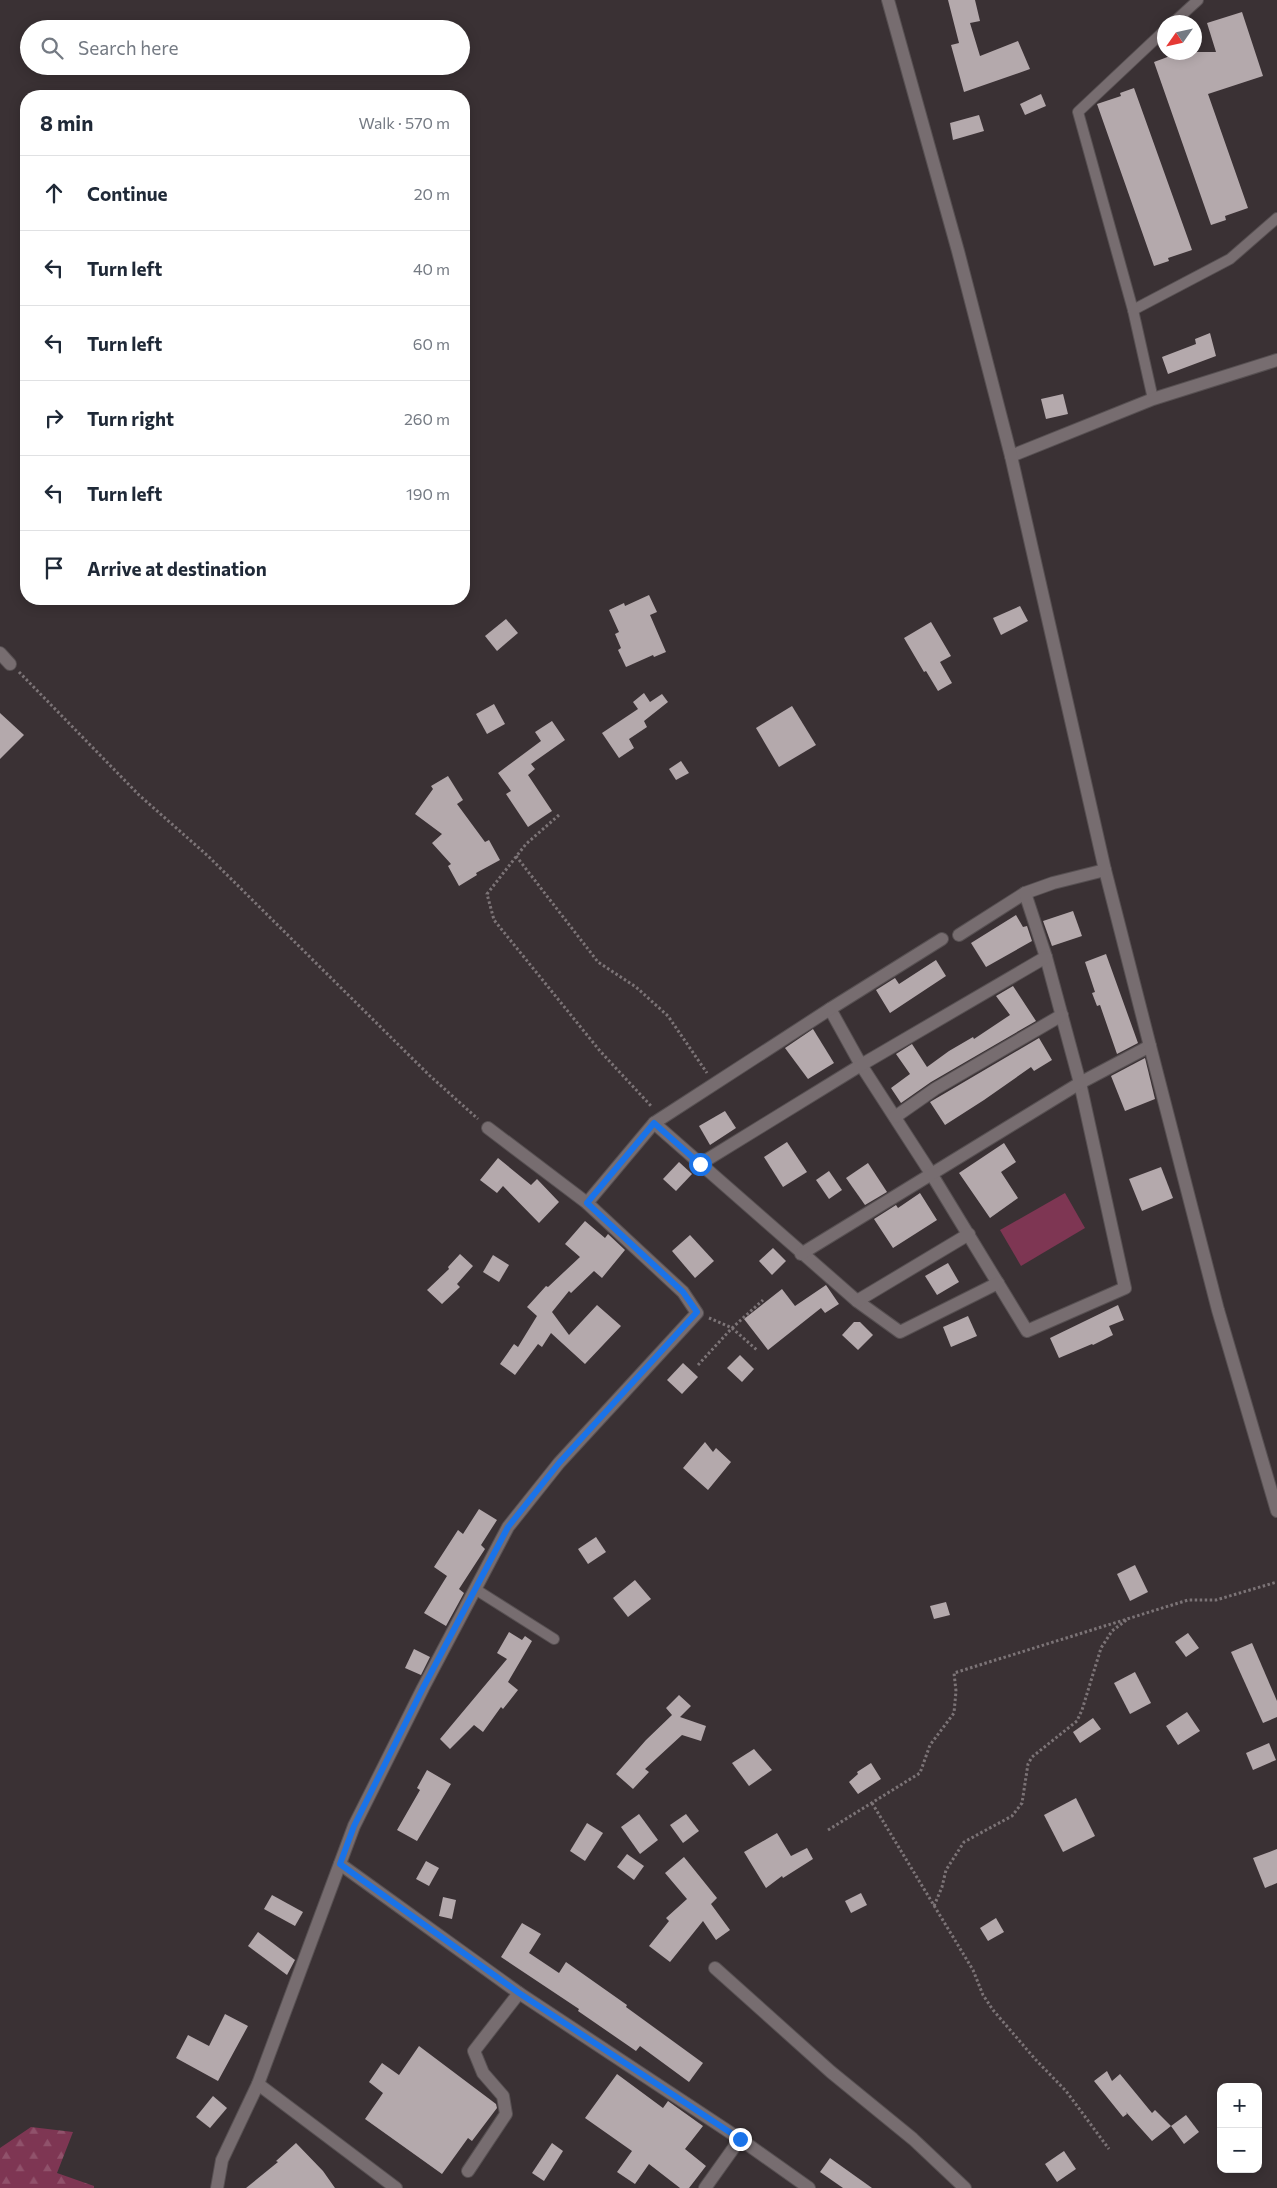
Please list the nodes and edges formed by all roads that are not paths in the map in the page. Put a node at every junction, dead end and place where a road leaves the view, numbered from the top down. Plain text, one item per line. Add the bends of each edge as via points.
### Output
1 (888, 0) edge
2 (1198, 0) edge
3 (1182, 15) edge
4 (1157, 38) edge
5 (1277, 218) edge
6 (1133, 310) junction
7 (1277, 360) edge
8 (1154, 399) junction
9 (1011, 456) junction
10 (0, 653) edge
11 (10, 664) road end
12 (1105, 870) junction
13 (1025, 893) junction
14 (960, 935) dead end
15 (942, 939) dead end
16 (1046, 957) junction
17 (830, 1009) junction
18 (1062, 1015) junction
19 (1150, 1046) junction
20 (861, 1065) junction
21 (1080, 1083) junction
22 (895, 1117) junction
23 (658, 1120) junction
24 (488, 1128) road end
25 (700, 1164) junction
26 (932, 1174) junction
27 (587, 1203) junction
28 (969, 1234) junction
29 (801, 1254) junction
30 (998, 1283) junction
31 (857, 1301) junction
32 (1277, 1511) edge
33 (475, 1589) junction
34 (554, 1638) dead end
35 (340, 1864) junction
36 (715, 1968) dead end
37 (519, 1993) junction
38 (258, 2084) junction
39 (740, 2139) junction
40 (468, 2171) dead end
41 (217, 2188) edge
42 (396, 2188) edge
43 (705, 2188) edge
44 (809, 2188) edge
45 (965, 2188) edge

1 - 9 street
2 - 3 lane
4 - 6 lane via 1078,112
5 - 6 lane via 1230,259
6 - 8 lane
7 - 8 street
8 - 9 street
9 - 12 street
10 - 11 street
12 - 13 street
12 - 19 street
13 - 14 street
13 - 16 street
15 - 17 street
16 - 18 street
16 - 20 street
17 - 20 street
17 - 23 street
18 - 21 street
18 - 22 street
19 - 21 street
19 - 32 street via 1218,1310
20 - 22 street
20 - 25 street
21 - 26 street
21 - 30 street via 1125,1288 1027,1331
22 - 26 street
23 - 25 street
23 - 27 street
24 - 27 street
25 - 29 street
26 - 28 street
26 - 29 street
27 - 33 street via 683,1292 697,1312 559,1463 508,1527
28 - 30 street
28 - 31 street
29 - 31 street
30 - 31 street via 900,1332
33 - 34 lane
33 - 35 street via 354,1826
35 - 37 street
35 - 38 street
36 - 45 street
37 - 39 street
37 - 40 street via 474,2051 482,2074 503,2096 506,2114
38 - 41 street via 222,2160
38 - 42 street
39 - 43 street
39 - 44 street

